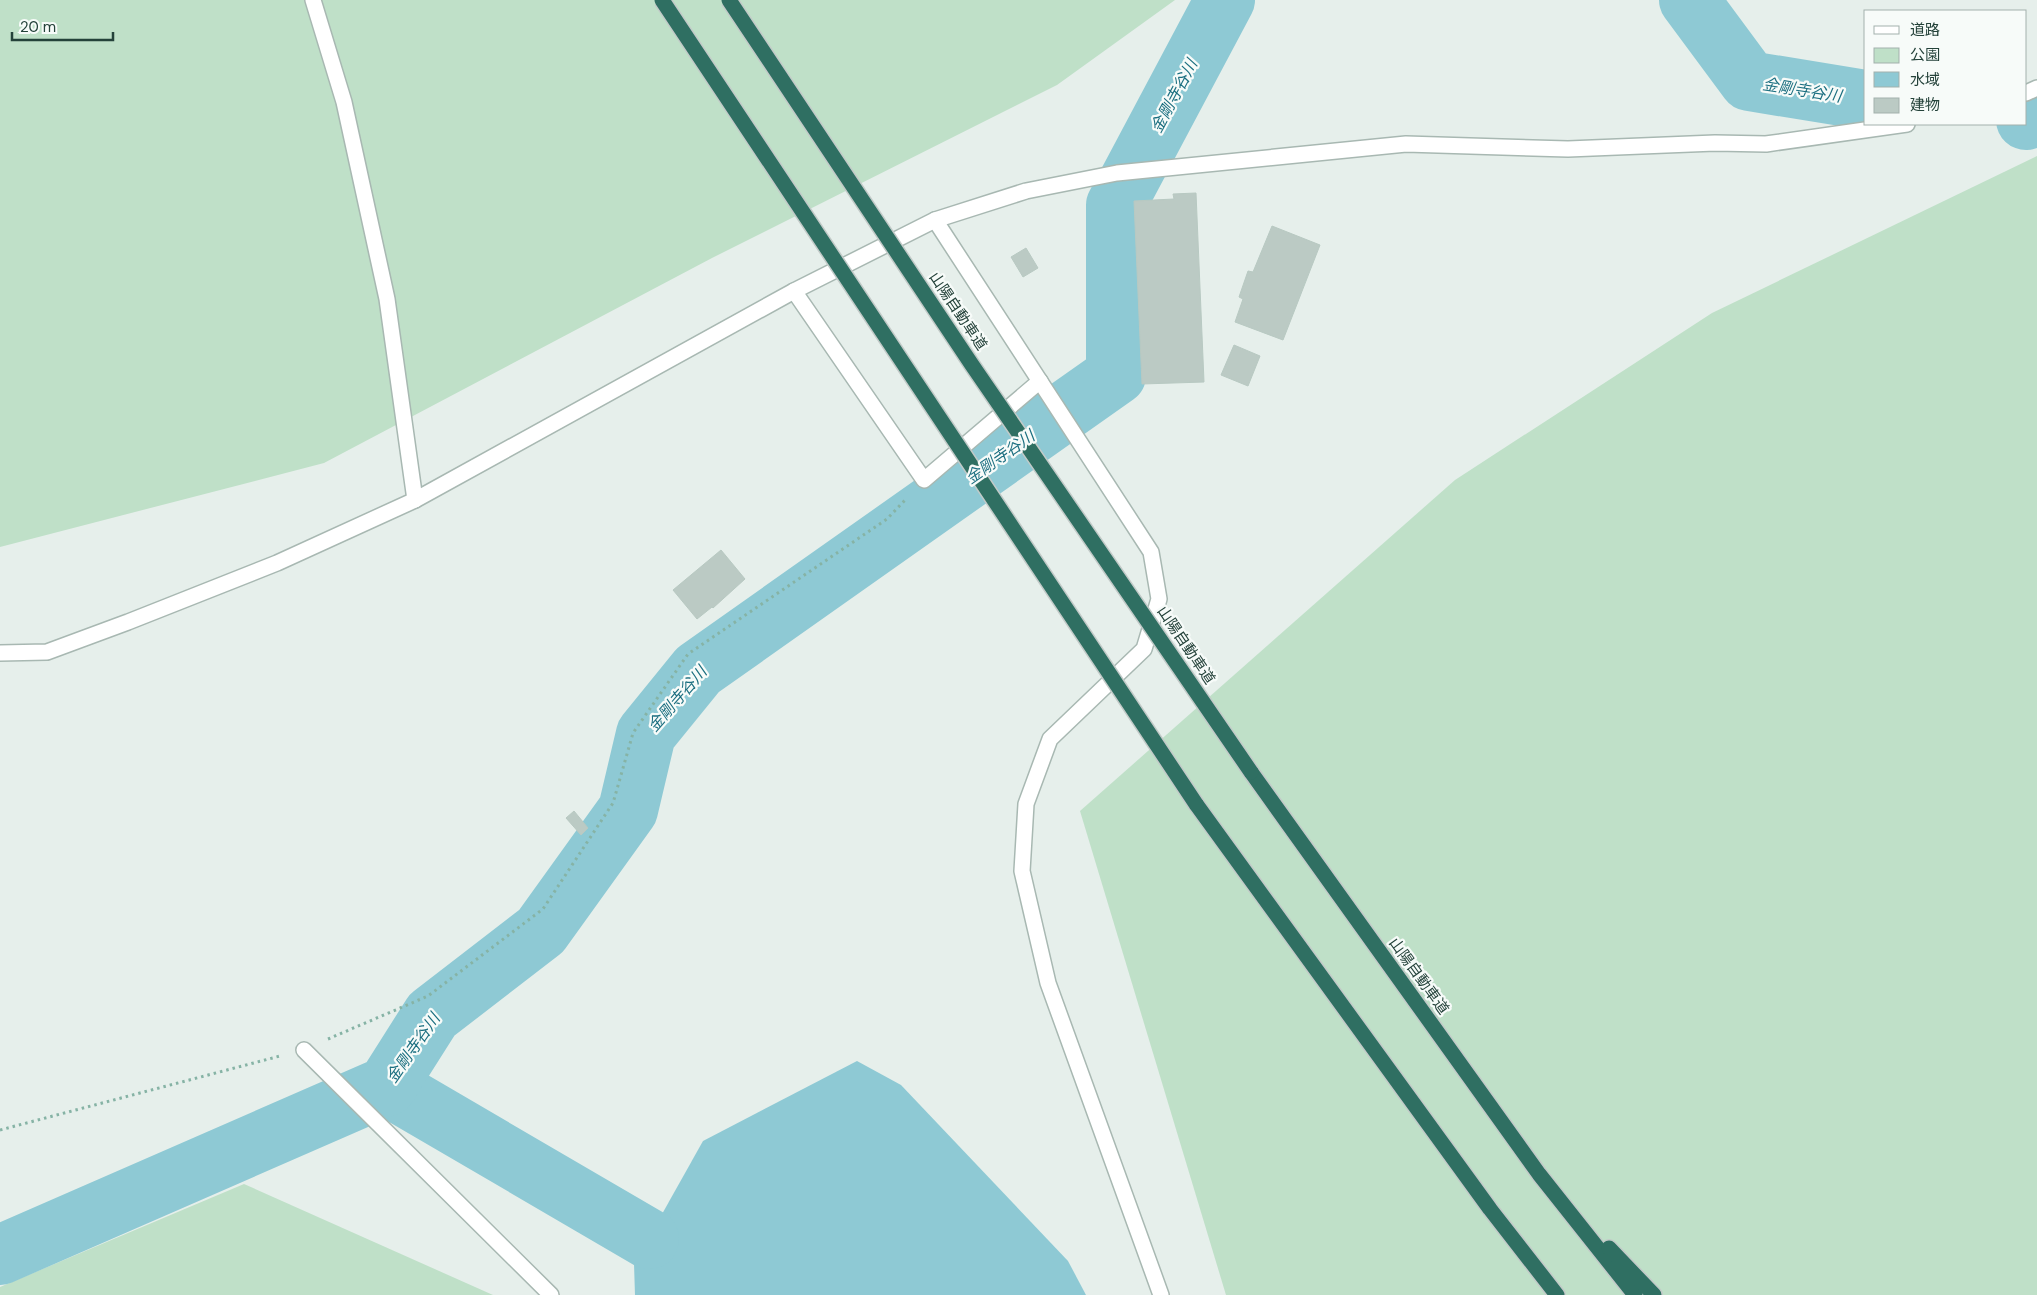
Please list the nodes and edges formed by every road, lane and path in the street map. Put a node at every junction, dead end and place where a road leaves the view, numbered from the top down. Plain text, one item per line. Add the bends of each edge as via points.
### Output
1 (313, 0) edge
2 (662, 0) edge
3 (729, 0) edge
4 (1900, 125) edge
5 (935, 220) junction
6 (794, 291) junction
7 (1040, 381) junction
8 (924, 480) junction
9 (414, 500) junction
10 (0, 653) edge
11 (304, 1050) junction
12 (0, 1130) edge
13 (1539, 1174) junction
14 (551, 1295) edge
15 (1161, 1295) edge
16 (1557, 1295) edge
17 (1635, 1295) edge
18 (1654, 1295) edge

1 - 9 street via 344,102 387,299
2 - 16 highway, bridge via 1196,804 1484,1201
3 - 13 highway, 山陽自動車道, bridge via 972,365 1252,772
4 - 5 street via 1766,144 1568,149 1406,144 1117,173 1026,191
5 - 6 street
5 - 7 street
6 - 8 street
6 - 9 street
7 - 8 street
7 - 15 street via 1151,552 1159,599 1144,649 1050,739 1026,804 1022,871 1048,983
8 - 11 path via 887,519 688,654 633,733 613,803 543,909 428,996
9 - 10 street via 277,563 128,622 46,652
11 - 12 path
11 - 14 street
13 - 17 highway, 山陽自動車道
13 - 18 highway

